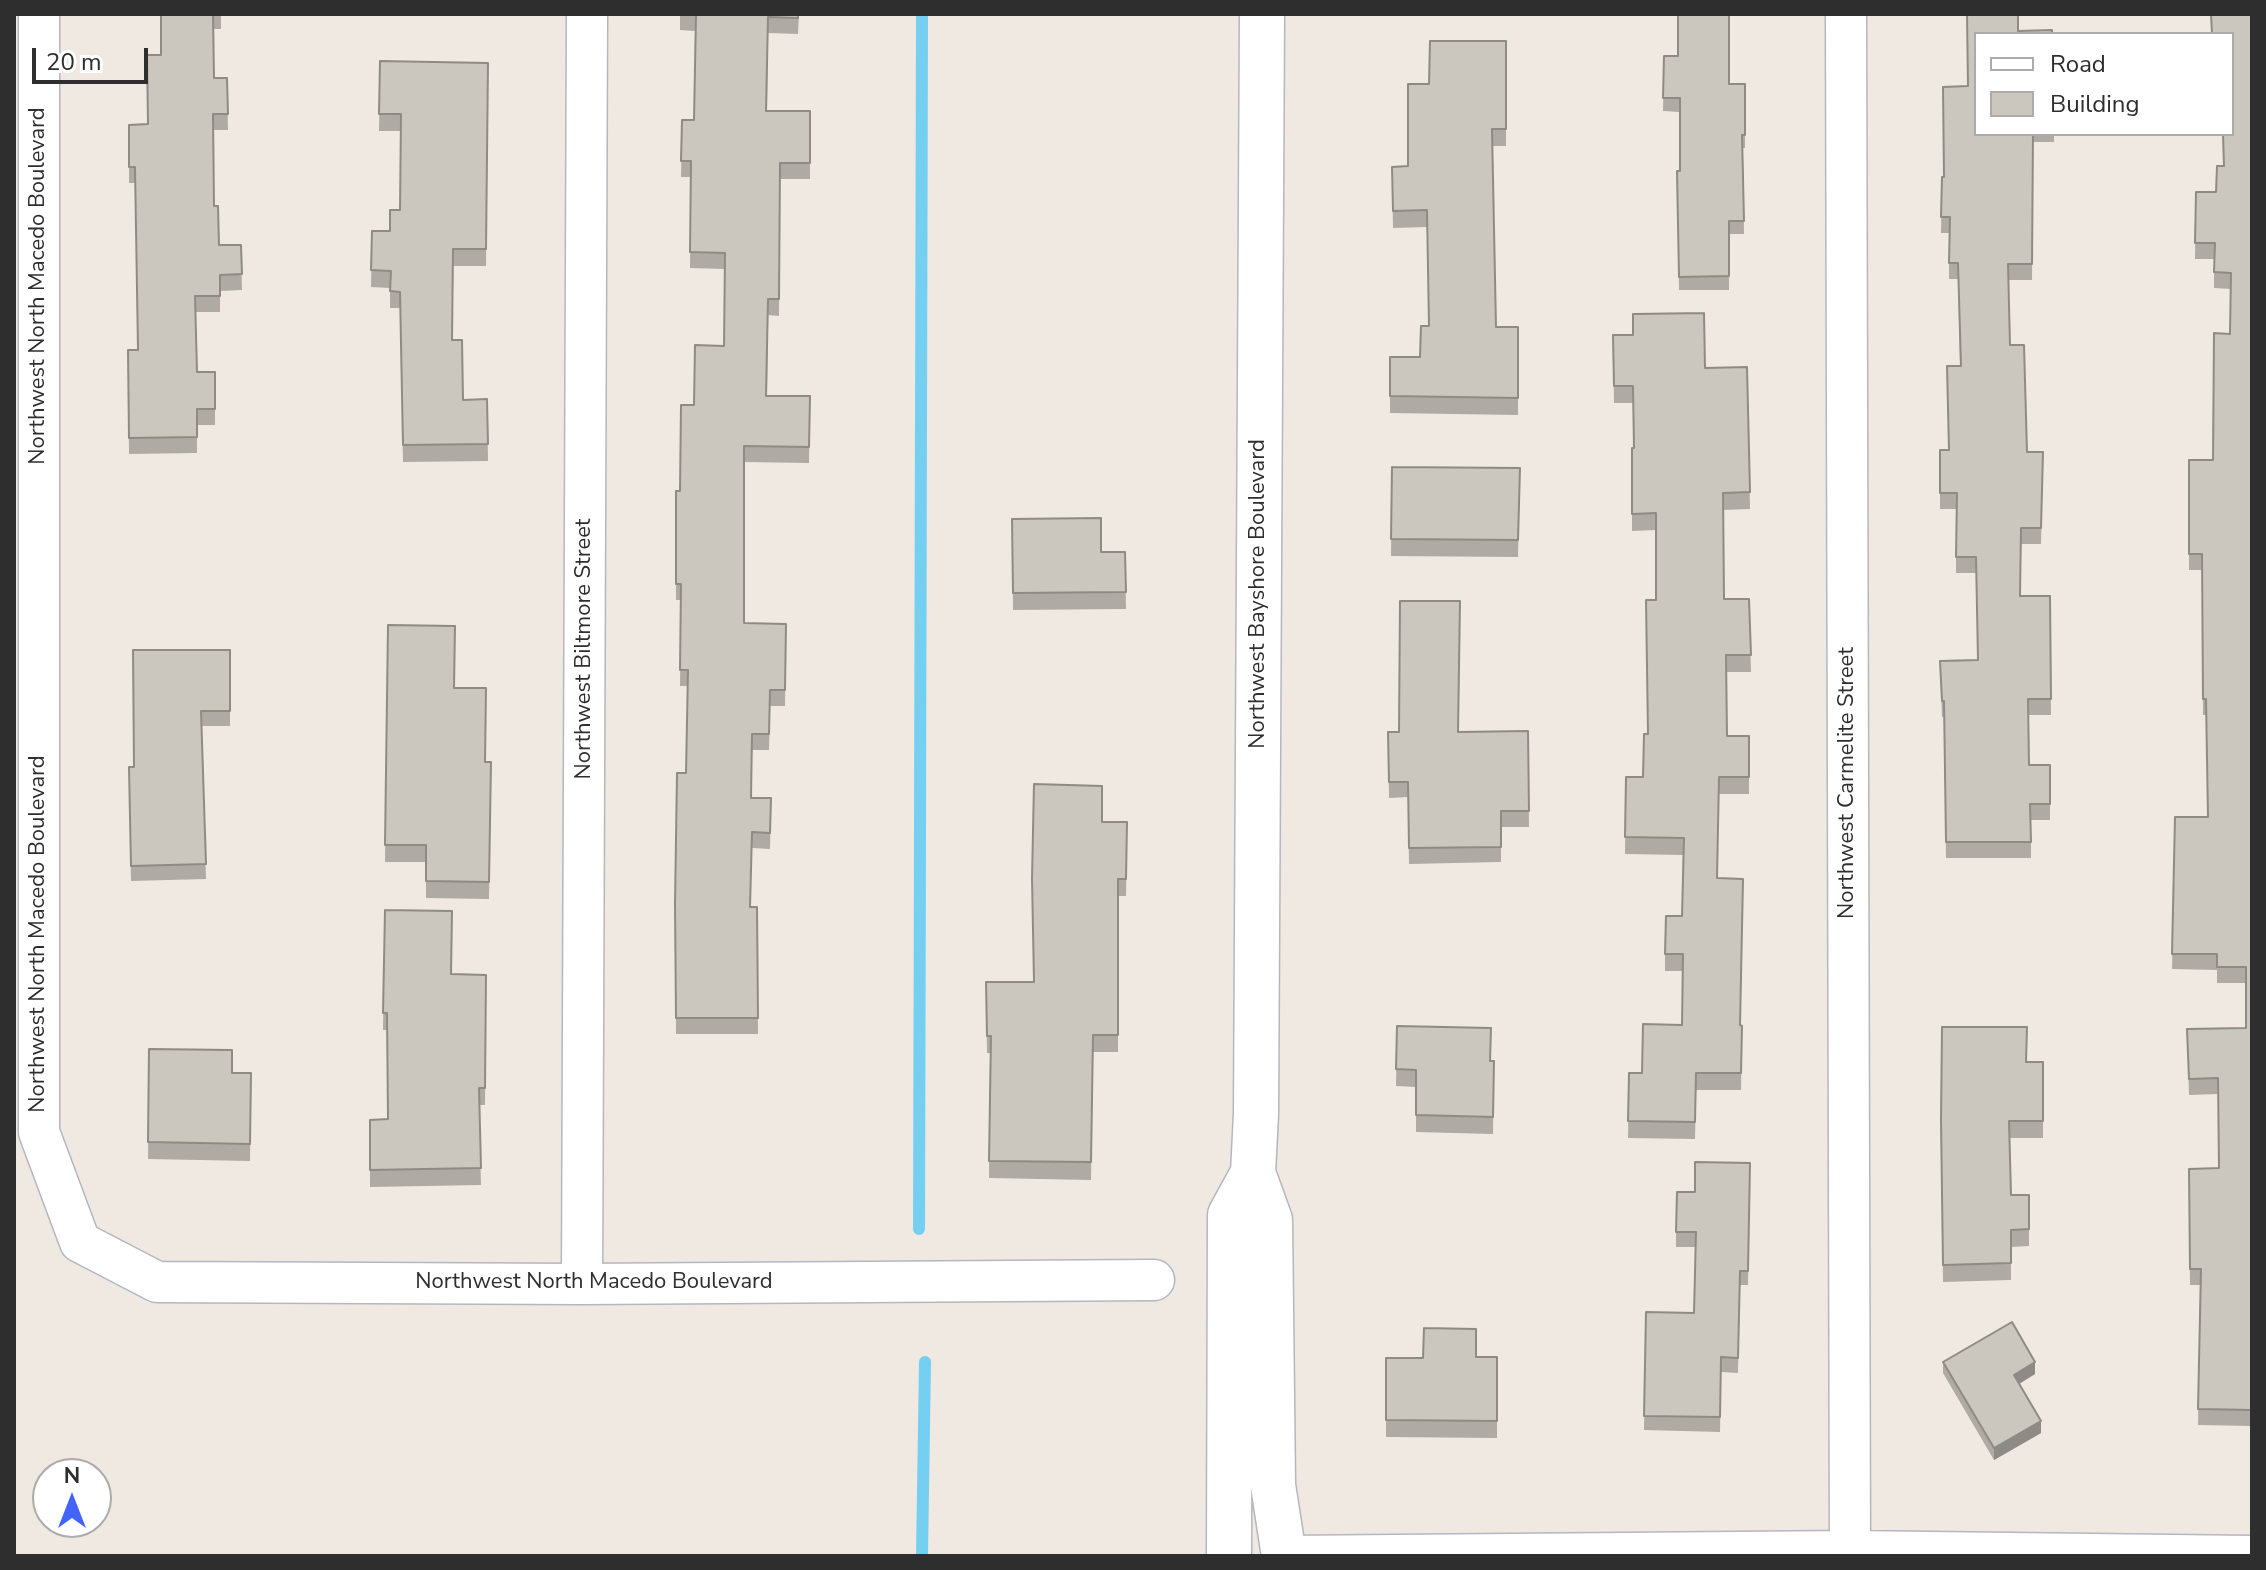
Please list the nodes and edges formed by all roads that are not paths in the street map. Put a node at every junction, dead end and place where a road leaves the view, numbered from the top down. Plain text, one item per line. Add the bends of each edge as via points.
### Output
1 (39, 14) edge
2 (587, 14) edge
3 (1262, 14) edge
4 (1846, 14) edge
5 (1253, 1173) junction
6 (1154, 1280) dead end
7 (582, 1284) junction
8 (1850, 1551) junction
9 (1229, 1556) edge
10 (1284, 1556) edge
11 (2252, 1556) edge

1 - 7 street, Northwest North Macedo Boulevard via 39,1132 80,1242 157,1282
2 - 7 street, Northwest Biltmore Street
3 - 5 main road, Northwest Bayshore Boulevard
4 - 8 street, Northwest Carmelite Street
5 - 9 main road, Northwest Bayshore Boulevard via 1230,1215
5 - 10 main road, Northwest Bayshore Boulevard via 1270,1220 1273,1485
6 - 7 street, Northwest North Macedo Boulevard
8 - 10 street
8 - 11 street

